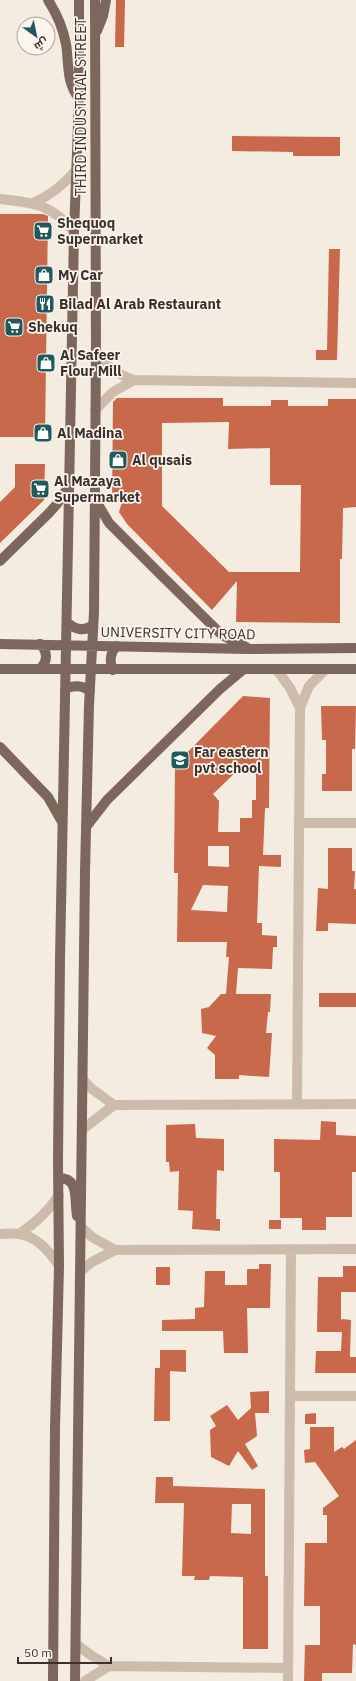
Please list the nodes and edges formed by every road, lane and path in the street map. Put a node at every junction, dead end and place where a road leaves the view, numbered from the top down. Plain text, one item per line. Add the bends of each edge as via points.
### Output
1 (48, 0) edge
2 (79, 0) edge
3 (95, 0) edge
4 (106, 0) edge
5 (95, 35) junction
6 (79, 98) junction
7 (75, 171) junction
8 (0, 200) edge
9 (33, 203) junction
10 (74, 232) junction
11 (96, 351) junction
12 (134, 380) junction
13 (356, 383) edge
14 (95, 410) junction
15 (70, 484) junction
16 (94, 497) junction
17 (0, 561) edge
18 (67, 622) junction
19 (93, 624) junction
20 (0, 644) edge
21 (40, 644) junction
22 (66, 645) junction
23 (92, 646) junction
24 (116, 646) junction
25 (248, 648) junction
26 (356, 648) edge
27 (0, 669) edge
28 (244, 669) junction
29 (326, 669) junction
30 (356, 669) edge
31 (40, 670) junction
32 (66, 670) junction
33 (91, 670) junction
34 (112, 670) junction
35 (277, 670) junction
36 (65, 689) junction
37 (90, 691) junction
38 (300, 708) junction
39 (0, 747) edge
40 (62, 823) junction
41 (299, 823) junction
42 (356, 823) edge
43 (86, 826) junction
44 (83, 1080) junction
45 (356, 1104) edge
46 (114, 1105) junction
47 (296, 1105) junction
48 (82, 1129) junction
49 (58, 1178) junction
50 (59, 1195) junction
51 (81, 1227) junction
52 (0, 1234) edge
53 (19, 1234) junction
54 (291, 1249) junction
55 (356, 1249) edge
56 (115, 1250) junction
57 (59, 1266) junction
58 (81, 1271) junction
59 (290, 1396) junction
60 (356, 1396) edge
61 (76, 1644) junction
62 (110, 1666) junction
63 (288, 1668) junction
64 (53, 1681) edge
65 (75, 1681) edge
66 (85, 1681) edge
67 (288, 1681) edge

1 - 6 main road via 61,25 70,81
2 - 6 main road, THIRD INDUSTRIAL STREET
3 - 5 main road, THIRD INDUSTRIAL STREET
4 - 5 main road via 101,23
5 - 11 main road, THIRD INDUSTRIAL STREET
6 - 7 main road, THIRD INDUSTRIAL STREET
7 - 9 street via 57,190
7 - 10 main road, THIRD INDUSTRIAL STREET
8 - 9 street
9 - 10 street via 60,217
10 - 15 main road, THIRD INDUSTRIAL STREET
11 - 12 street via 102,362 112,370
11 - 14 main road, THIRD INDUSTRIAL STREET
12 - 13 street
12 - 14 street via 113,392
14 - 16 main road, THIRD INDUSTRIAL STREET
15 - 17 main road via 50,513
15 - 18 main road, THIRD INDUSTRIAL STREET
16 - 19 main road, THIRD INDUSTRIAL STREET
16 - 25 main road via 108,523 222,635
18 - 19 main road via 80,629 90,628
18 - 22 main road, THIRD INDUSTRIAL STREET
19 - 23 main road, THIRD INDUSTRIAL STREET
20 - 21 main road, UNIVERSITY CITY ROAD
21 - 22 main road, UNIVERSITY CITY ROAD
21 - 31 main road via 44,648 46,662
22 - 23 main road, UNIVERSITY CITY ROAD
22 - 32 main road, THIRD INDUSTRIAL STREET
23 - 24 main road, UNIVERSITY CITY ROAD
23 - 33 main road, THIRD INDUSTRIAL STREET
24 - 25 main road, UNIVERSITY CITY ROAD
24 - 34 main road via 110,659
25 - 26 main road, UNIVERSITY CITY ROAD
27 - 31 main road
28 - 34 main road
28 - 35 main road
28 - 43 main road via 220,688 112,795
29 - 30 main road
29 - 35 main road
29 - 38 street via 309,686
31 - 32 main road
32 - 33 main road
32 - 36 main road, THIRD INDUSTRIAL STREET
33 - 34 main road
33 - 37 main road, THIRD INDUSTRIAL STREET
35 - 38 street
36 - 37 main road via 75,686
36 - 40 main road, THIRD INDUSTRIAL STREET
37 - 43 main road, THIRD INDUSTRIAL STREET
38 - 41 street
39 - 40 main road via 48,797
40 - 49 main road, THIRD INDUSTRIAL STREET
41 - 42 street
41 - 47 street
43 - 44 main road, THIRD INDUSTRIAL STREET
44 - 46 street
44 - 48 main road, THIRD INDUSTRIAL STREET
45 - 47 street
46 - 47 street
46 - 48 street
48 - 51 main road, THIRD INDUSTRIAL STREET
49 - 50 main road, THIRD INDUSTRIAL STREET
49 - 51 main road via 65,1177 73,1185 75,1207
50 - 53 street via 42,1217
50 - 57 main road, THIRD INDUSTRIAL STREET
51 - 56 street via 103,1245
51 - 58 main road, THIRD INDUSTRIAL STREET
52 - 53 street
53 - 57 street via 42,1245
54 - 55 street
54 - 56 street
54 - 59 street
56 - 58 street
57 - 64 main road, THIRD INDUSTRIAL STREET
58 - 61 main road, THIRD INDUSTRIAL STREET
59 - 60 street
59 - 63 street
61 - 62 street
61 - 65 main road, THIRD INDUSTRIAL STREET
62 - 63 street
62 - 66 street
63 - 67 street

